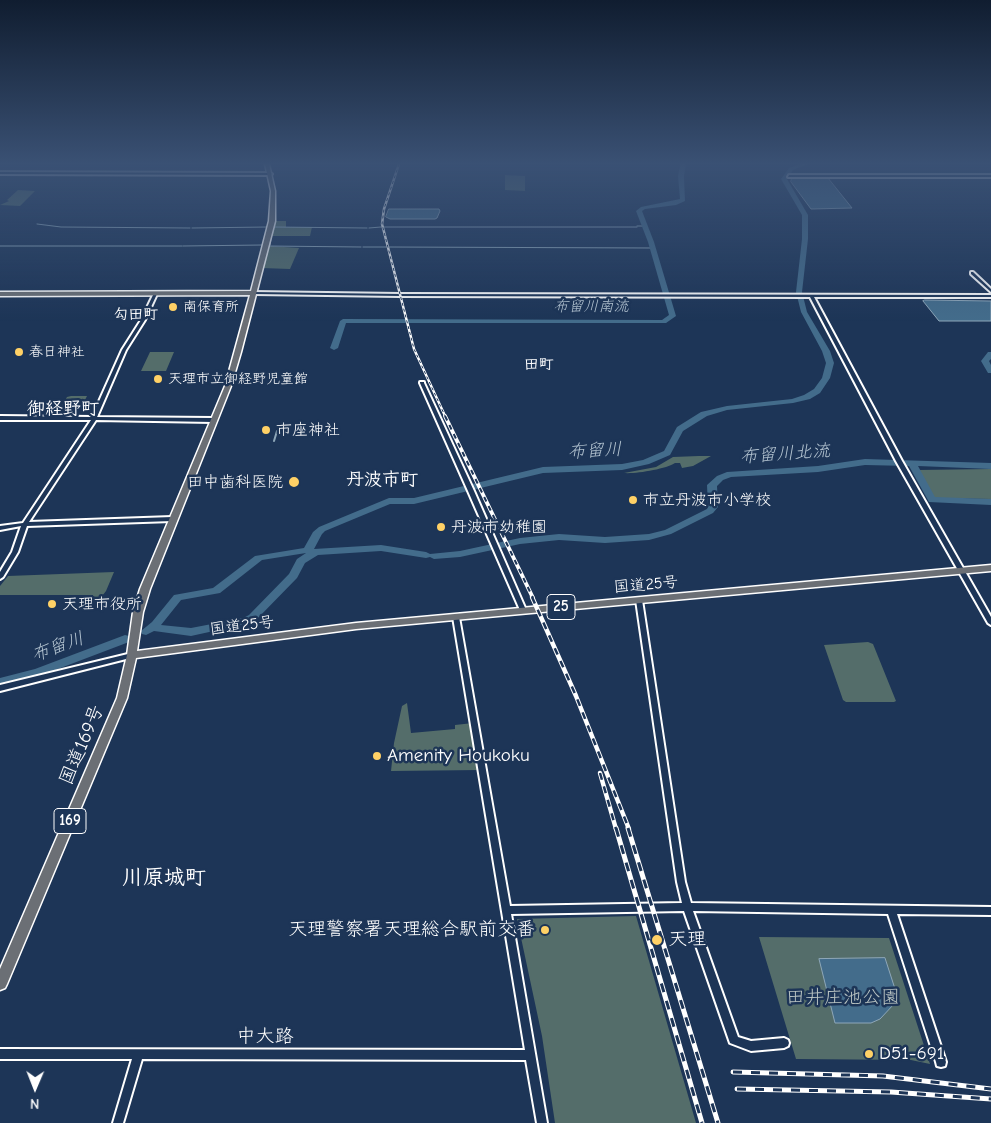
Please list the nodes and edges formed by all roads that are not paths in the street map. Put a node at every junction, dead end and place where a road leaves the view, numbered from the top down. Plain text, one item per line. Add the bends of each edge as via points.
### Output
1 (273, 216) edge
2 (972, 273) dead end
3 (254, 293) junction
4 (0, 294) edge
5 (155, 294) junction
6 (991, 294) edge
7 (809, 296) junction
8 (422, 383) dead end
9 (0, 418) edge
10 (94, 419) junction
11 (213, 420) junction
12 (172, 519) junction
13 (25, 524) junction
14 (0, 528) edge
15 (991, 568) edge
16 (961, 570) junction
17 (0, 577) edge
18 (639, 600) junction
19 (523, 610) junction
20 (456, 617) junction
21 (991, 623) edge
22 (132, 655) junction
23 (0, 688) edge
24 (687, 906) junction
25 (506, 910) junction
26 (891, 910) junction
27 (991, 911) edge
28 (0, 984) edge
29 (784, 1043) dead end
30 (0, 1054) edge
31 (139, 1054) junction
32 (531, 1055) junction
33 (941, 1062) dead end
34 (118, 1123) edge
35 (542, 1123) edge

1 - 3 highway
2 - 6 street
3 - 5 highway
3 - 7 street
3 - 11 highway via 228,386
4 - 5 highway
5 - 10 street via 124,350
6 - 7 street
7 - 16 street
8 - 19 street
9 - 10 street
10 - 11 street
10 - 13 street
11 - 12 highway
12 - 13 street
12 - 22 highway via 140,601
13 - 14 street
13 - 17 street via 15,552
15 - 16 highway, 国道25号 / 25
16 - 18 highway, 国道25号 / 25
16 - 21 street
18 - 19 highway, 国道25号 / 25
18 - 24 street
19 - 20 highway, 国道25号 / 25
20 - 22 highway, 国道25号 / 25 via 352,626
20 - 25 street
22 - 23 street
22 - 28 highway, 国道169号 / 169 via 122,698 109,731
24 - 25 street
24 - 26 street
24 - 29 street via 734,1040 751,1046
25 - 32 street
26 - 27 street
26 - 33 street
30 - 31 street, 中大路
31 - 32 street, 中大路
31 - 34 street
32 - 35 street

